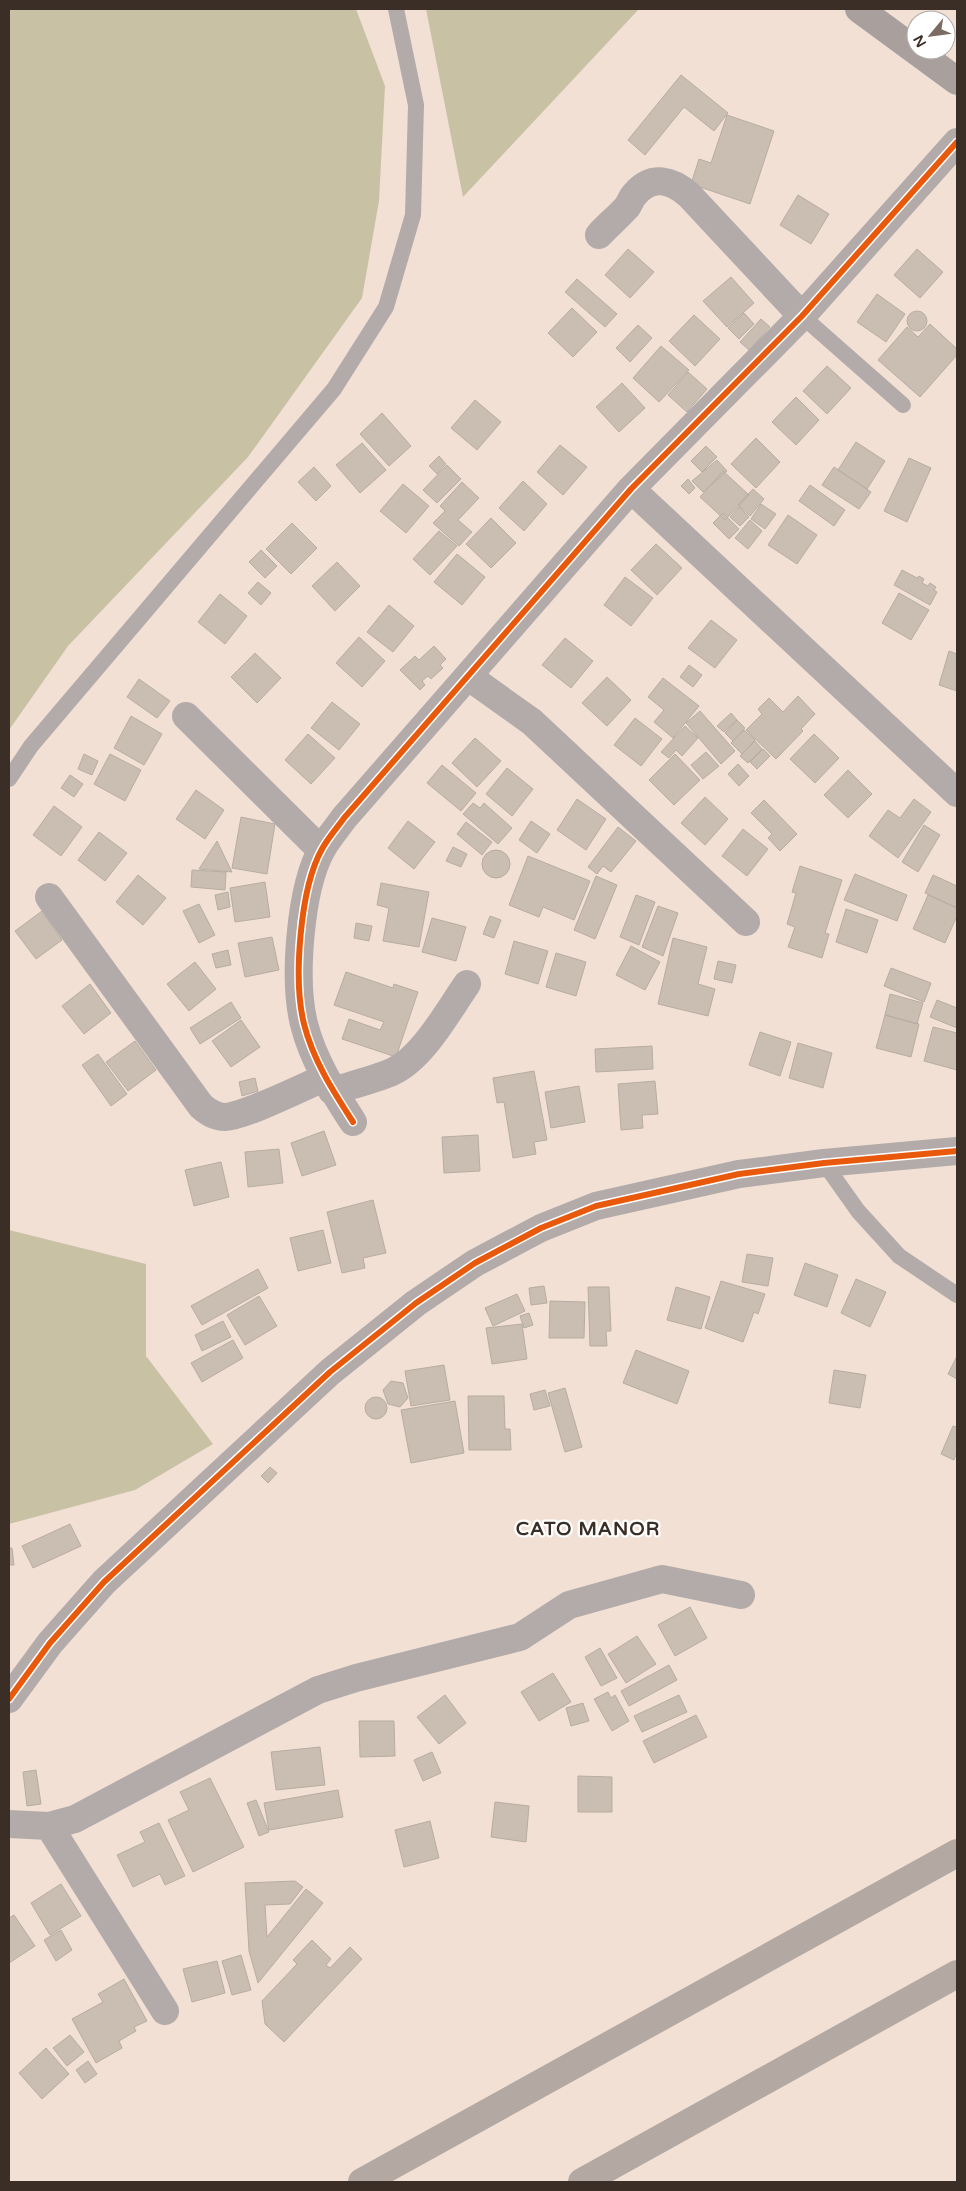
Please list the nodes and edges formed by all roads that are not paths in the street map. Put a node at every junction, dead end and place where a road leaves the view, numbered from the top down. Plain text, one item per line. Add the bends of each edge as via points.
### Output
1 (396, 9) edge
2 (859, 9) edge
3 (957, 81) edge
4 (957, 142) edge
5 (599, 235) dead end
6 (802, 316) junction
7 (903, 406) dead end
8 (631, 489) junction
9 (470, 676) junction
10 (186, 716) dead end
11 (9, 779) edge
12 (957, 793) edge
13 (321, 850) junction
14 (49, 897) dead end
15 (746, 922) dead end
16 (467, 984) dead end
17 (328, 1084) junction
18 (353, 1122) dead end
19 (957, 1151) edge
20 (824, 1163) junction
21 (957, 1295) edge
22 (741, 1595) dead end
23 (9, 1699) edge
24 (9, 1824) edge
25 (49, 1826) junction
26 (957, 1853) edge
27 (957, 1974) edge
28 (165, 2011) dead end
29 (362, 2182) edge
30 (582, 2182) edge

1 - 11 lane via 416,105 413,215 386,307 334,389 31,746
2 - 3 street
4 - 6 street
5 - 6 street via 628,205 634,194 648,184 662,180 678,186
6 - 7 lane
6 - 8 street
8 - 9 street
8 - 12 street
9 - 13 street via 344,818
9 - 15 street via 532,722
10 - 13 street
13 - 17 street via 302,924 298,976 304,1024
14 - 17 street via 201,1106 209,1112 218,1116 235,1116
16 - 17 street via 410,1060 393,1072
17 - 18 street
19 - 20 street
20 - 21 lane via 858,1211 899,1256
20 - 23 street via 739,1174 596,1206 541,1228 475,1263 416,1303 330,1372 104,1582 50,1643
22 - 25 street via 662,1579 569,1605 520,1637 318,1690 75,1819
24 - 25 street
25 - 28 street
26 - 29 highway
27 - 30 highway

